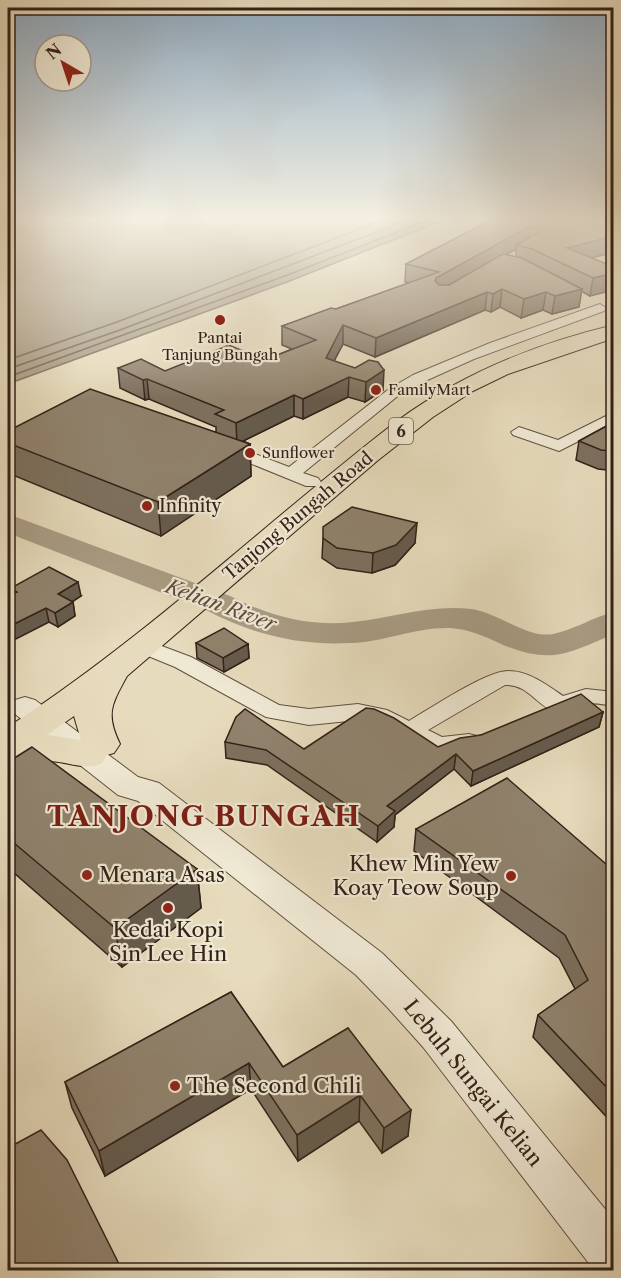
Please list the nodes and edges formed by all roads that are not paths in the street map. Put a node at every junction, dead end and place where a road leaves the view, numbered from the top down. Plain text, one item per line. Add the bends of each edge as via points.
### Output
1 (604, 310) edge
2 (614, 331) edge
3 (614, 417) edge
4 (519, 432) dead end
5 (214, 443) edge
6 (301, 478) junction
7 (208, 579) junction
8 (172, 609) junction
9 (129, 656) junction
10 (614, 699) edge
11 (35, 711) edge
12 (410, 730) junction
13 (490, 734) edge
14 (8, 744) edge
15 (94, 750) junction
16 (8, 755) edge
17 (614, 1258) edge

1 - 6 main road, Tanjong Bungah Road / 6 via 451,381
2 - 7 main road, Tanjong Bungah Road / 6 via 492,374 449,395
3 - 4 street via 559,446
5 - 6 street
6 - 7 main road, Tanjong Bungah Road / 6
7 - 8 main road, Tanjong Bungah Road / 6
8 - 9 main road, Tanjong Bungah Road / 6
8 - 11 main road, Tanjong Bungah Road / 6
9 - 11 main road, Tanjong Bungah Road / 6
9 - 12 street via 183,662 274,712 309,717 358,712 379,715
9 - 15 main road via 94,704
10 - 12 street via 586,696 550,708 521,678 509,676
11 - 14 main road, Tanjong Bungah Road / 6
11 - 15 street, Lebuh Sungai Kelian
12 - 13 street via 439,746 471,742
15 - 16 main road via 38,747
15 - 17 street, Lebuh Sungai Kelian via 129,787 148,791 369,964 402,996 437,1034

